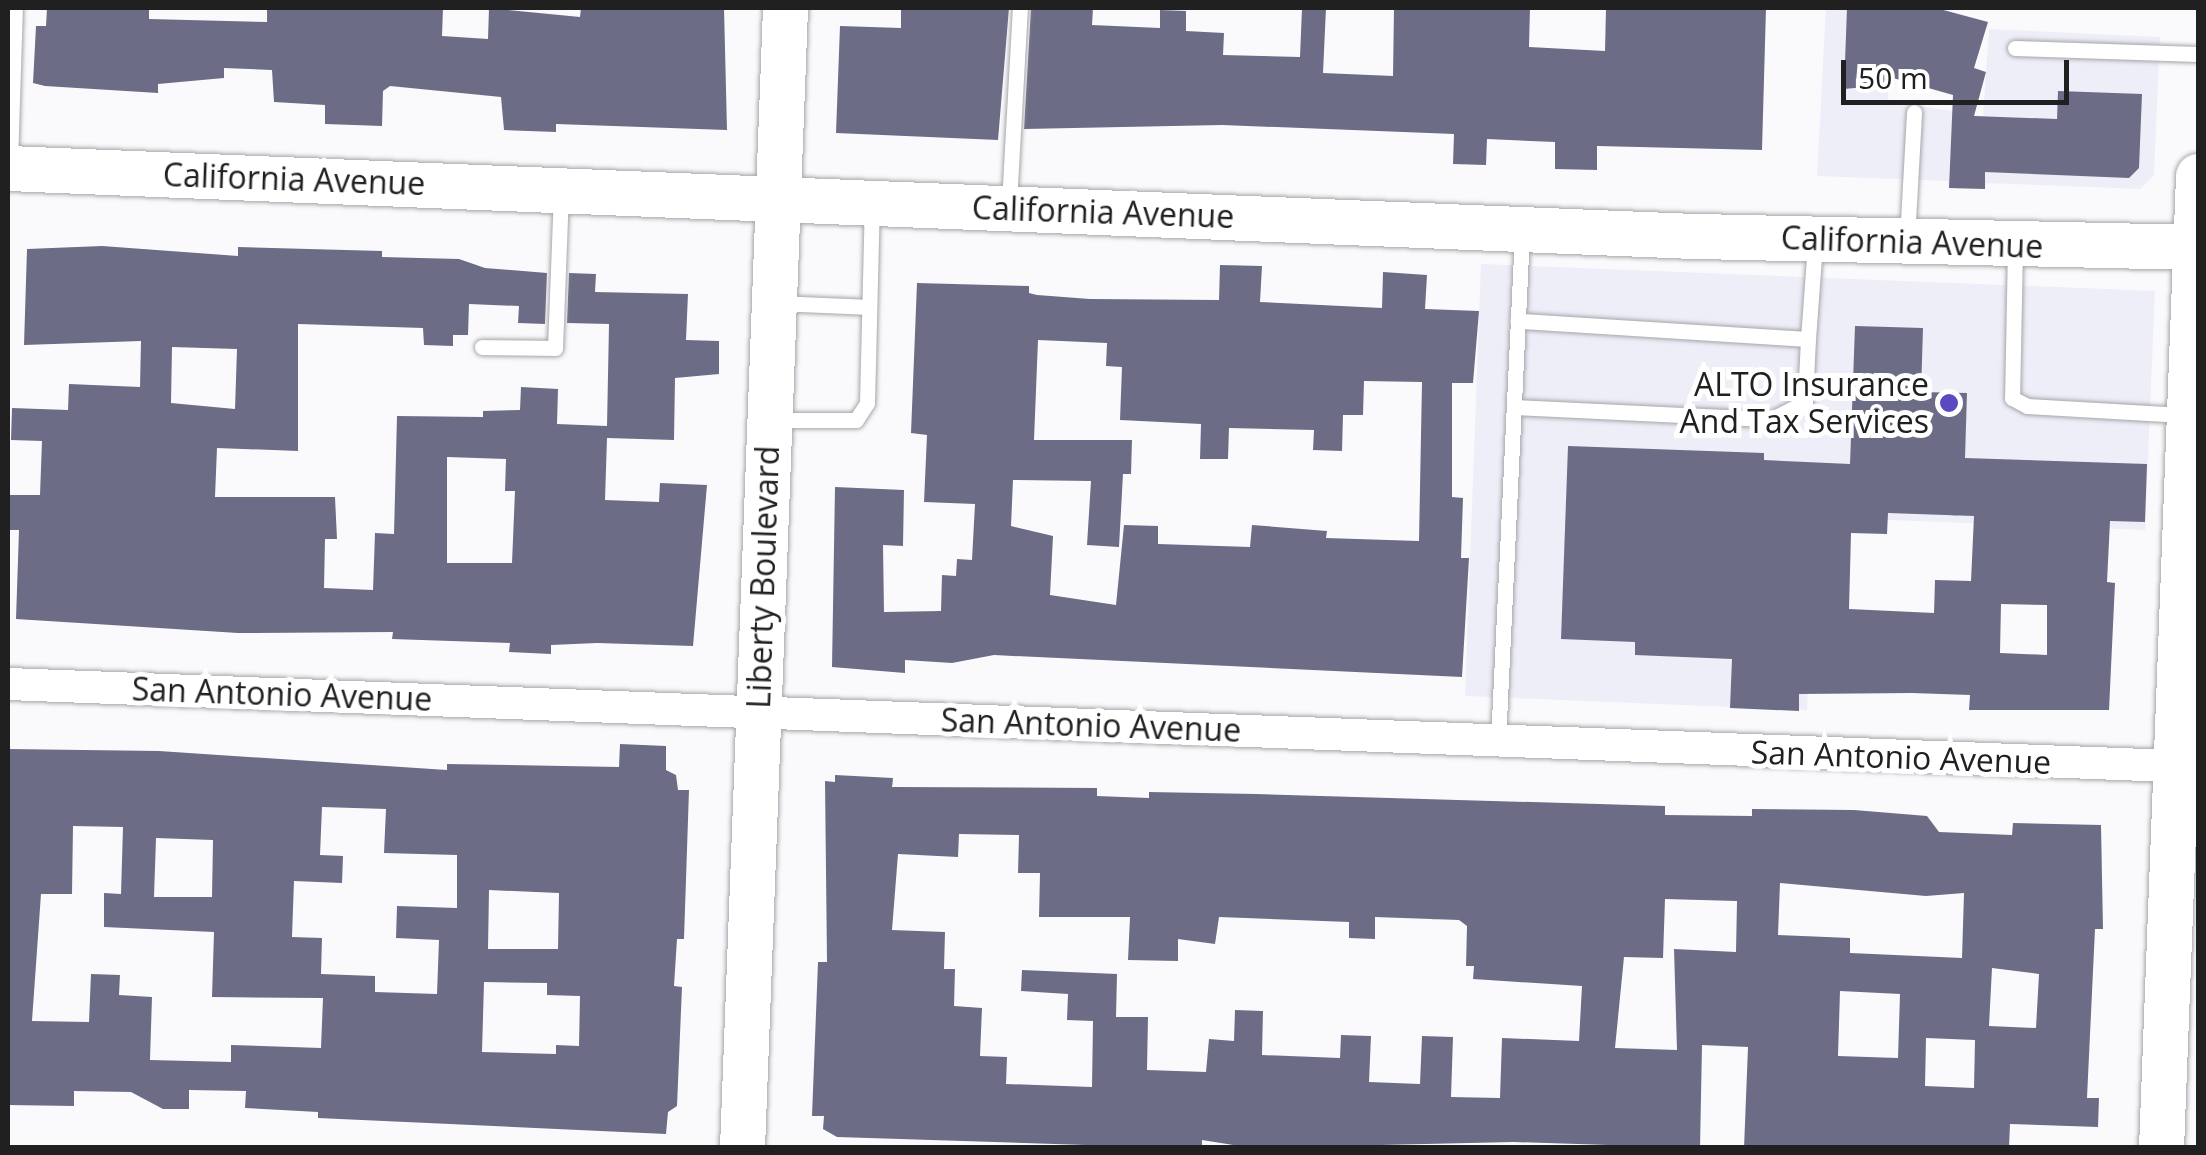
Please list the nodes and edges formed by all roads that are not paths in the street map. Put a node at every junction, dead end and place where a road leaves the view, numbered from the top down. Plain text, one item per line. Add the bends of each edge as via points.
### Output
1 (16, 8) edge
2 (784, 8) edge
3 (1020, 8) edge
4 (2015, 48) dead end
5 (2198, 54) edge
6 (1914, 112) dead end
7 (9, 168) edge
8 (2198, 176) edge
9 (560, 190) junction
10 (777, 196) junction
11 (872, 202) junction
12 (1008, 208) junction
13 (1522, 229) junction
14 (1815, 240) junction
15 (1907, 243) junction
16 (2015, 247) junction
17 (2197, 247) edge
18 (774, 302) junction
19 (869, 307) junction
20 (1518, 321) junction
21 (1808, 338) junction
22 (482, 348) dead end
23 (1514, 407) junction
24 (2189, 415) junction
25 (769, 419) junction
26 (8, 684) edge
27 (757, 711) junction
28 (1498, 742) junction
29 (2175, 766) junction
30 (742, 1148) edge
31 (2161, 1148) edge

1 - 7 lane
2 - 10 main road, Liberty Boulevard
3 - 12 lane
4 - 5 lane
6 - 15 lane
7 - 9 main road, California Avenue
8 - 17 main road
9 - 10 main road, California Avenue
9 - 22 lane via 555,348
10 - 11 main road, California Avenue
10 - 18 main road, Liberty Boulevard
11 - 12 main road, California Avenue
11 - 19 lane
12 - 13 main road, California Avenue
13 - 14 main road, California Avenue
13 - 20 lane
14 - 15 main road, California Avenue
14 - 21 lane
15 - 16 main road, California Avenue
16 - 17 main road, California Avenue
16 - 24 lane via 2012,398 2026,406
17 - 24 main road
18 - 19 lane
18 - 25 main road, Liberty Boulevard
19 - 25 lane via 867,403 856,420
20 - 21 lane
20 - 23 lane
21 - 23 lane via 1805,402 1772,419
23 - 28 lane
24 - 29 main road
25 - 27 main road, Liberty Boulevard
26 - 27 street, San Antonio Avenue
27 - 28 street, San Antonio Avenue
27 - 30 main road, Liberty Boulevard
28 - 29 street, San Antonio Avenue
29 - 31 main road

